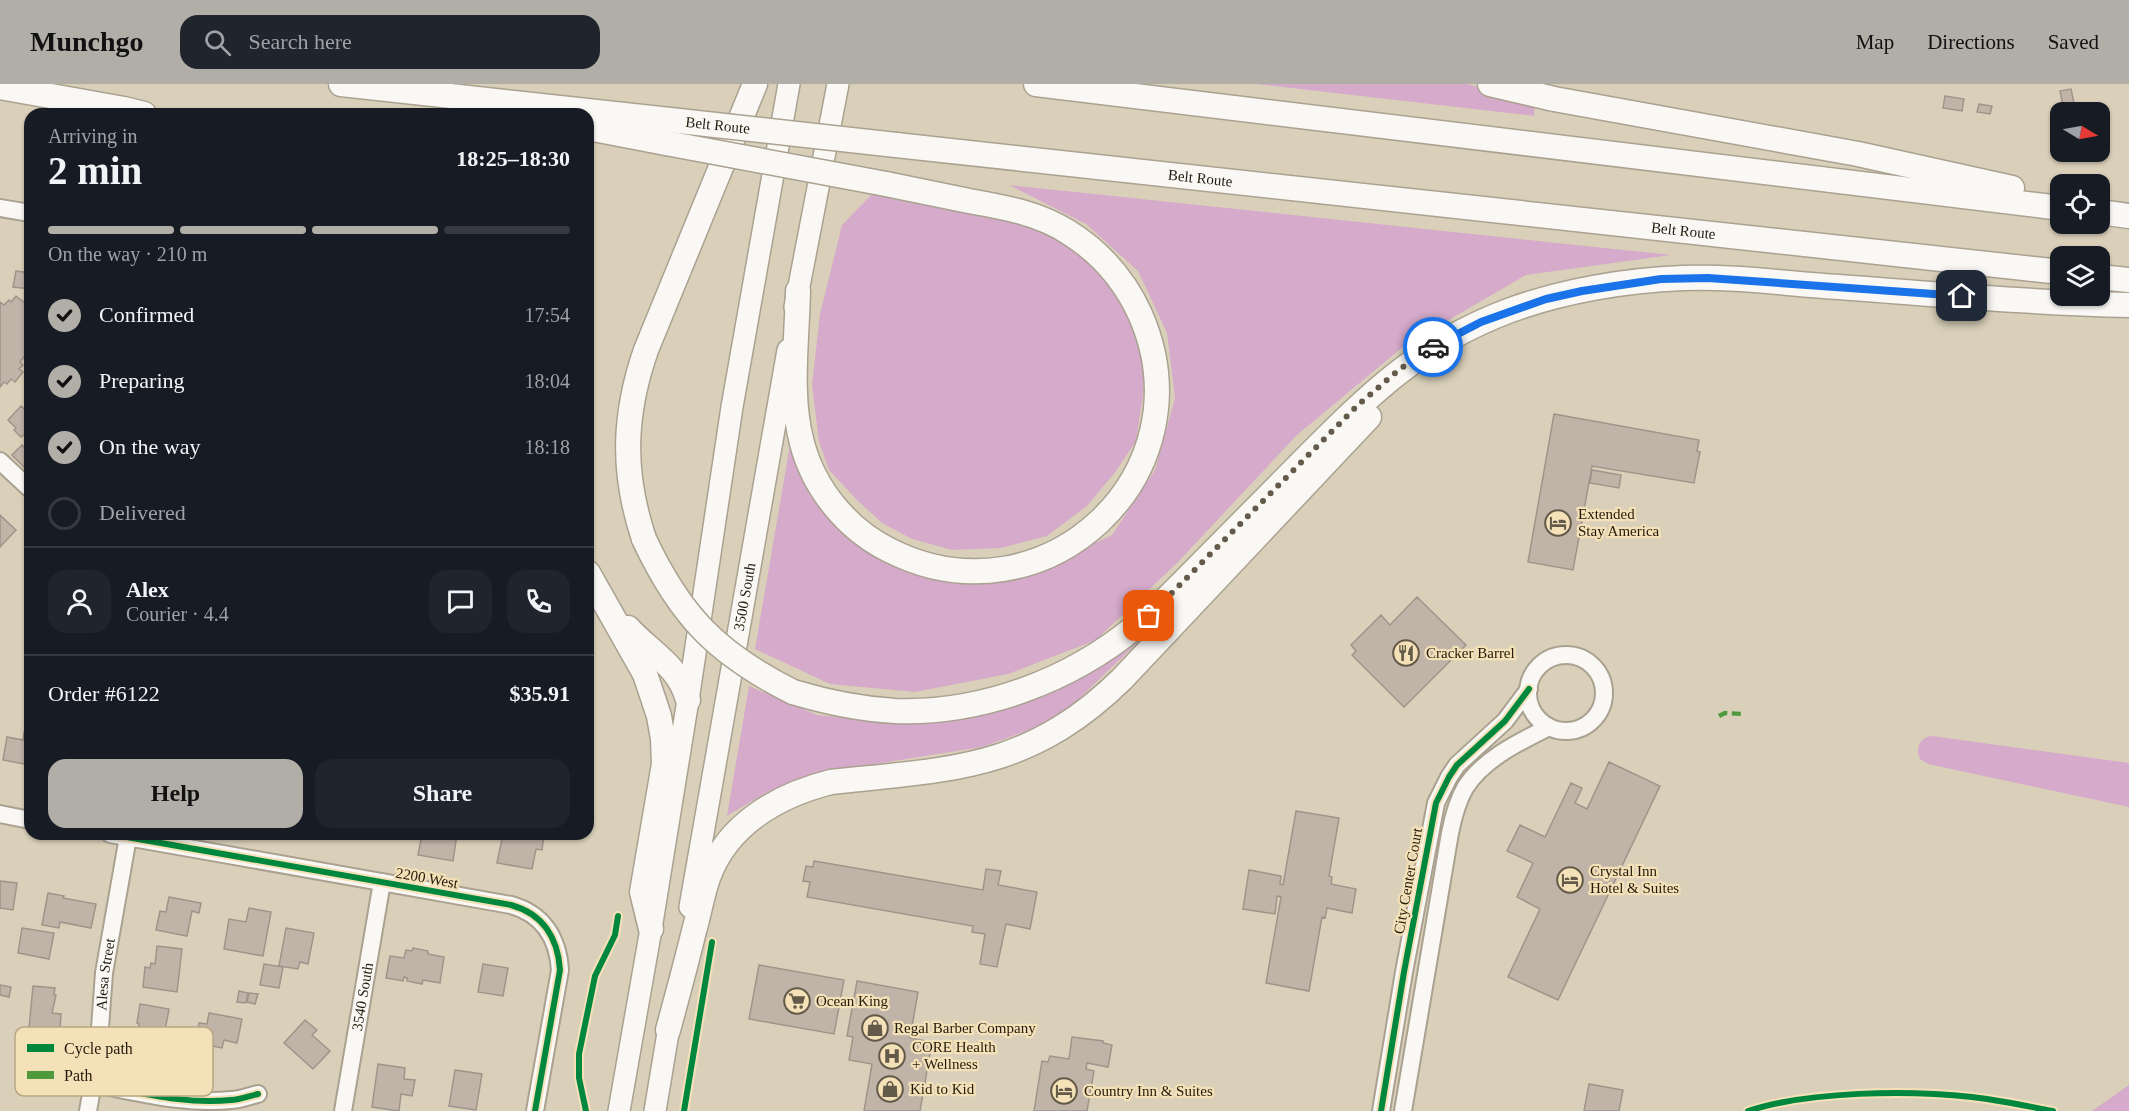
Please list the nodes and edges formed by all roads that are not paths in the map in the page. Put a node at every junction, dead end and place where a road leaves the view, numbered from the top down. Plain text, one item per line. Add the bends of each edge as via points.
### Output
1 (341, 84) edge
2 (755, 84) edge
3 (789, 84) edge
4 (838, 84) edge
5 (1036, 84) edge
6 (1490, 84) edge
7 (0, 87) edge
8 (491, 101) junction
9 (118, 108) edge
10 (514, 108) edge
11 (531, 108) edge
12 (594, 119) edge
13 (594, 128) edge
14 (668, 132) junction
15 (2050, 198) edge
16 (2050, 207) edge
17 (0, 208) edge
18 (24, 212) edge
19 (2050, 271) edge
20 (2110, 278) edge
21 (2129, 280) edge
22 (1618, 285) junction
23 (798, 291) junction
24 (2129, 305) edge
25 (0, 461) edge
26 (24, 483) edge
27 (594, 583) edge
28 (607, 604) junction
29 (1529, 688) junction
30 (688, 700) junction
31 (1549, 727) junction
32 (0, 814) edge
33 (24, 819) edge
34 (127, 840) edge
35 (145, 840) edge
36 (382, 882) junction
37 (651, 929) junction
38 (100, 1027) edge
39 (668, 1030) junction
40 (258, 1094) dead end
41 (91, 1096) edge
42 (160, 1096) edge
43 (88, 1111) edge
44 (343, 1111) edge
45 (535, 1111) edge
46 (619, 1111) edge
47 (655, 1111) edge
48 (1381, 1111) edge
49 (1403, 1111) edge

1 - 8 highway, Belt Route
2 - 22 highway, bridge via 637,375 629,417 628,452 632,496 644,539 670,588 708,636 738,661 793,692 858,707 916,711 985,701 1057,677 1098,654 1162,604 1359,404 1422,354 1511,310
3 - 30 main road via 732,407
4 - 23 main road, 3500 South
5 - 16 highway
6 - 15 highway via 1858,154
7 - 9 highway
8 - 10 highway
8 - 11 highway, Belt Route
12 - 14 highway, Belt Route
13 - 14 highway
14 - 19 highway, Belt Route, bridge via 896,145
14 - 23 highway, bridge via 886,184 1012,209 1050,222 1084,243 1107,264 1136,305 1150,342 1155,371 1153,420 1143,457 1125,491 1088,532 1058,552 1000,570 938,568 901,556 867,537 826,495 802,446 795,396
17 - 18 street
20 - 21 highway
22 - 24 highway via 1708,278
22 - 39 highway via 1504,326 1443,358 1408,383 1371,415 1122,679 1089,710 1051,735 1010,754 968,766 814,786 756,815 728,842 708,877
23 - 39 main road, 3500 South
25 - 26 street
27 - 28 highway
28 - 30 highway via 672,669 684,684
28 - 37 highway via 645,674 663,739 664,764 642,892
29 - 31 street via 1532,710
29 - 31 street, City Center Court via 1540,665 1560,655 1583,658 1599,673 1605,693 1599,714 1582,728 1571,731
29 - 48 street, City Center Court via 1505,721 1457,765 1436,803
30 - 37 main road
31 - 49 street via 1485,766 1458,804
32 - 33 street
34 - 38 street, Alesa Street via 104,973
35 - 36 street, 2200 West
36 - 44 street, 3540 South
36 - 45 street, 2200 West via 511,904 530,912 546,926 558,952 560,970
37 - 46 main road
39 - 47 main road, 3500 South
40 - 42 street via 205,1101
41 - 43 street, Alesa Street

